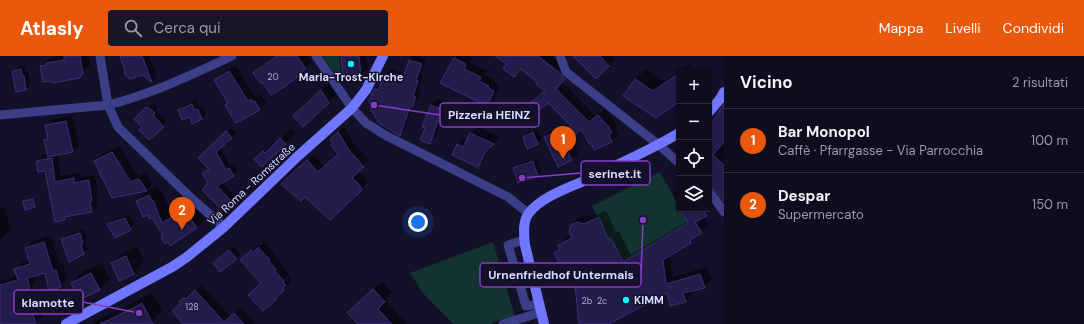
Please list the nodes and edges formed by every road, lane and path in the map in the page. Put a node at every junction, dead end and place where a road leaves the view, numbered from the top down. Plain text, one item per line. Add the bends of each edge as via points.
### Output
1 (100, 56) edge
2 (232, 56) edge
3 (316, 56) edge
4 (383, 56) edge
5 (560, 56) edge
6 (724, 92) edge
7 (108, 105) junction
8 (352, 108) junction
9 (712, 108) edge
10 (0, 115) edge
11 (676, 135) edge
12 (659, 145) junction
13 (676, 160) edge
14 (712, 195) edge
15 (724, 212) edge
16 (528, 213) junction
17 (224, 226) junction
18 (524, 240) junction
19 (541, 308) junction
20 (66, 324) edge
21 (503, 324) edge
22 (544, 324) edge
23 (548, 324) edge

1 - 7 street
2 - 7 street via 162,88
3 - 8 street
4 - 8 street, Via Roma - Romstraße via 366,90
5 - 12 street via 566,72
6 - 9 street
7 - 10 street
7 - 17 street via 118,128
8 - 16 street via 366,123 385,135 508,197
8 - 17 street, Via Roma - Romstraße
11 - 12 street
12 - 13 street
12 - 16 street via 556,194
14 - 15 street
16 - 18 street
17 - 20 street, Via Roma - Romstraße via 172,267
18 - 19 street
18 - 19 street via 508,245 526,306
19 - 21 street
19 - 22 street
19 - 23 street

